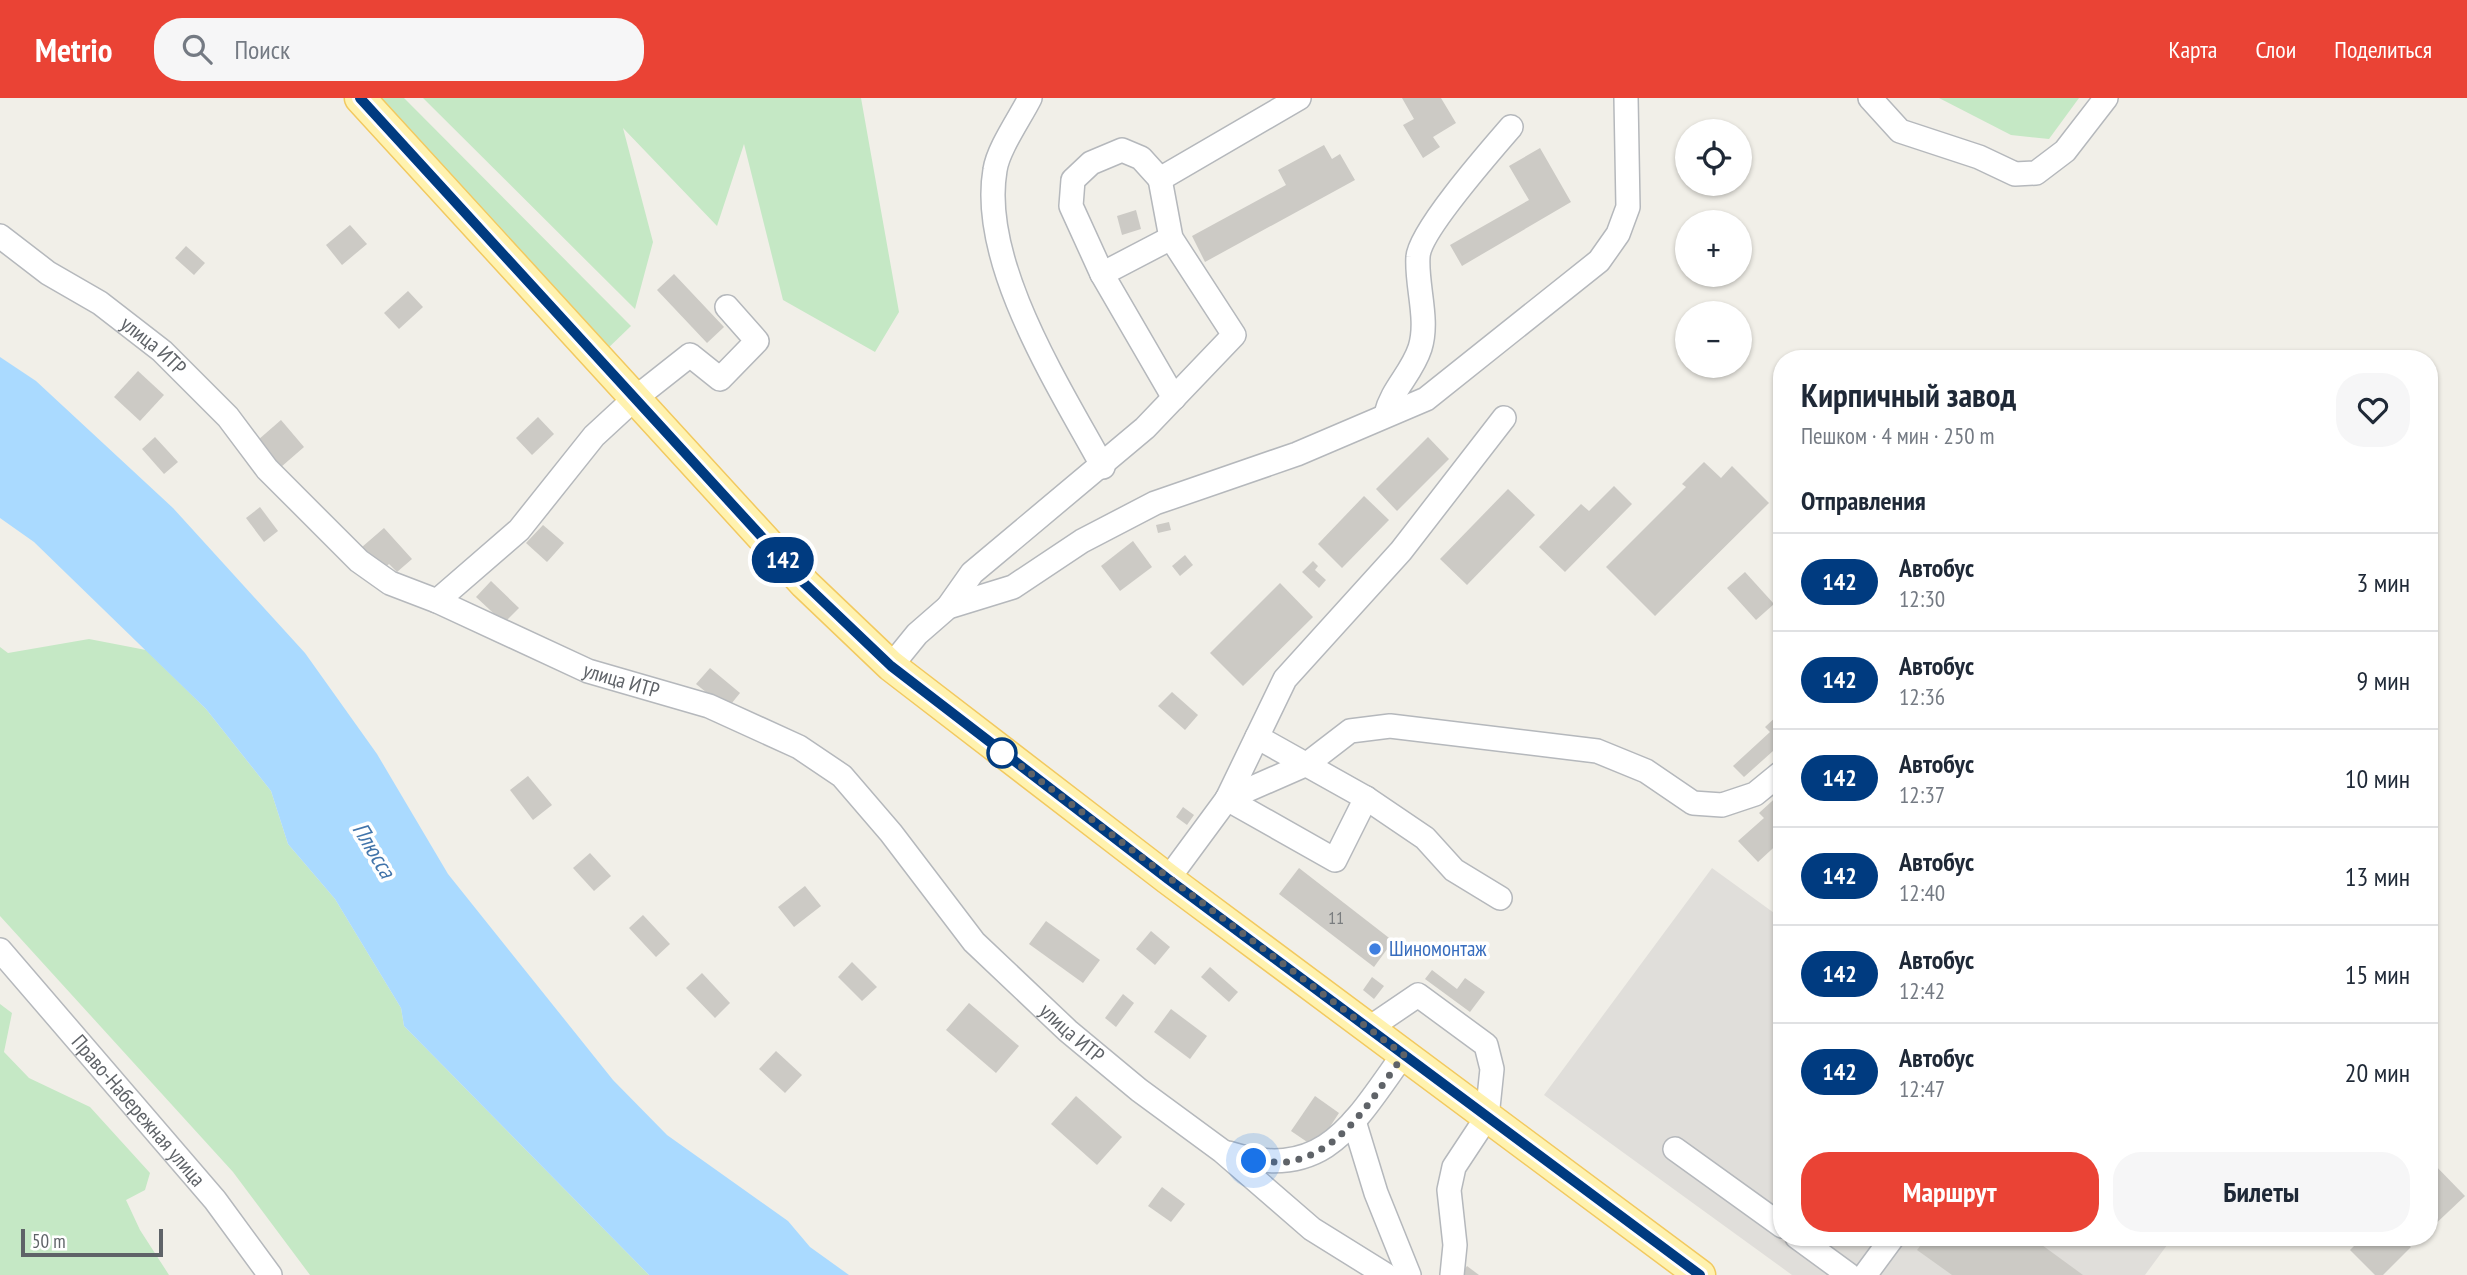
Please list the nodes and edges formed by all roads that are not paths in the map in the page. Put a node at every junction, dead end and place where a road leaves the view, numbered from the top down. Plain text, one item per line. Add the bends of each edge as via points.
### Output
1 (360, 98) edge
2 (1030, 98) edge
3 (1298, 98) edge
4 (1626, 98) edge
5 (1870, 98) edge
6 (2106, 98) edge
7 (1511, 127) dead end
8 (1160, 179) junction
9 (0, 236) edge
10 (1171, 238) junction
11 (1102, 274) junction
12 (727, 307) dead end
13 (1174, 398) junction
14 (633, 400) junction
15 (1386, 414) junction
16 (1504, 418) dead end
17 (1103, 467) junction
18 (437, 601) junction
19 (948, 607) junction
20 (891, 666) junction
21 (1257, 737) junction
22 (1307, 764) junction
23 (1773, 779) edge
24 (1366, 798) junction
25 (1227, 799) junction
26 (1168, 879) junction
27 (1500, 898) dead end
28 (0, 950) edge
29 (1368, 1029) junction
30 (1404, 1055) junction
31 (1487, 1116) junction
32 (1356, 1119) junction
33 (1675, 1149) dead end
34 (1222, 1151) junction
35 (1773, 1220) edge
36 (1809, 1246) edge
37 (1887, 1246) edge
38 (271, 1275) edge
39 (1386, 1275) edge
40 (1409, 1275) edge
41 (1452, 1275) edge
42 (1700, 1275) edge
43 (1849, 1275) edge
44 (1865, 1275) edge

1 - 14 main road
2 - 17 street via 995,167 993,203 1001,247 1029,331
3 - 8 street
4 - 15 street via 1628,207 1618,234 1599,261 1426,399
5 - 6 street via 1900,131 2015,174 2036,173 2065,151
7 - 15 street via 1454,194 1418,254 1421,346 1391,395
8 - 10 street
8 - 11 street via 1141,158 1122,150 1091,163 1073,180 1071,205
9 - 18 street, улица ИТР via 162,351 228,417 267,469 359,561 390,583
10 - 11 street
10 - 13 street via 1234,335
11 - 13 street
12 - 14 street via 757,341 720,379 690,355
13 - 17 street
14 - 18 street via 594,436 519,530
14 - 20 main road via 805,584
15 - 19 street via 1297,454 1156,503 1082,541 1013,587
16 - 21 street via 1401,551 1285,679
17 - 19 street via 972,573
18 - 34 street, улица ИТР via 588,671 709,706 799,747 842,776 974,942 1088,1048
19 - 20 street via 917,634
20 - 26 main road
21 - 22 street
21 - 25 street
22 - 23 street via 1350,731 1390,726 1597,751 1646,771 1693,803 1722,805 1755,794
22 - 24 street
22 - 25 street
24 - 25 street via 1335,860
24 - 27 street via 1426,838 1454,870
25 - 26 street
26 - 29 main road
28 - 38 street, Право-Набережная улица via 215,1200
29 - 30 main road
29 - 31 street via 1418,995 1486,1045 1492,1069
30 - 31 main road
30 - 32 street, улица ИТР
31 - 41 street via 1454,1167 1449,1190 1455,1245
31 - 42 main road
32 - 34 street, улица ИТР via 1315,1153 1287,1162 1254,1161
32 - 40 street via 1376,1193
33 - 35 street
34 - 39 street, улица ИТР via 1312,1229
36 - 43 street
37 - 44 street

